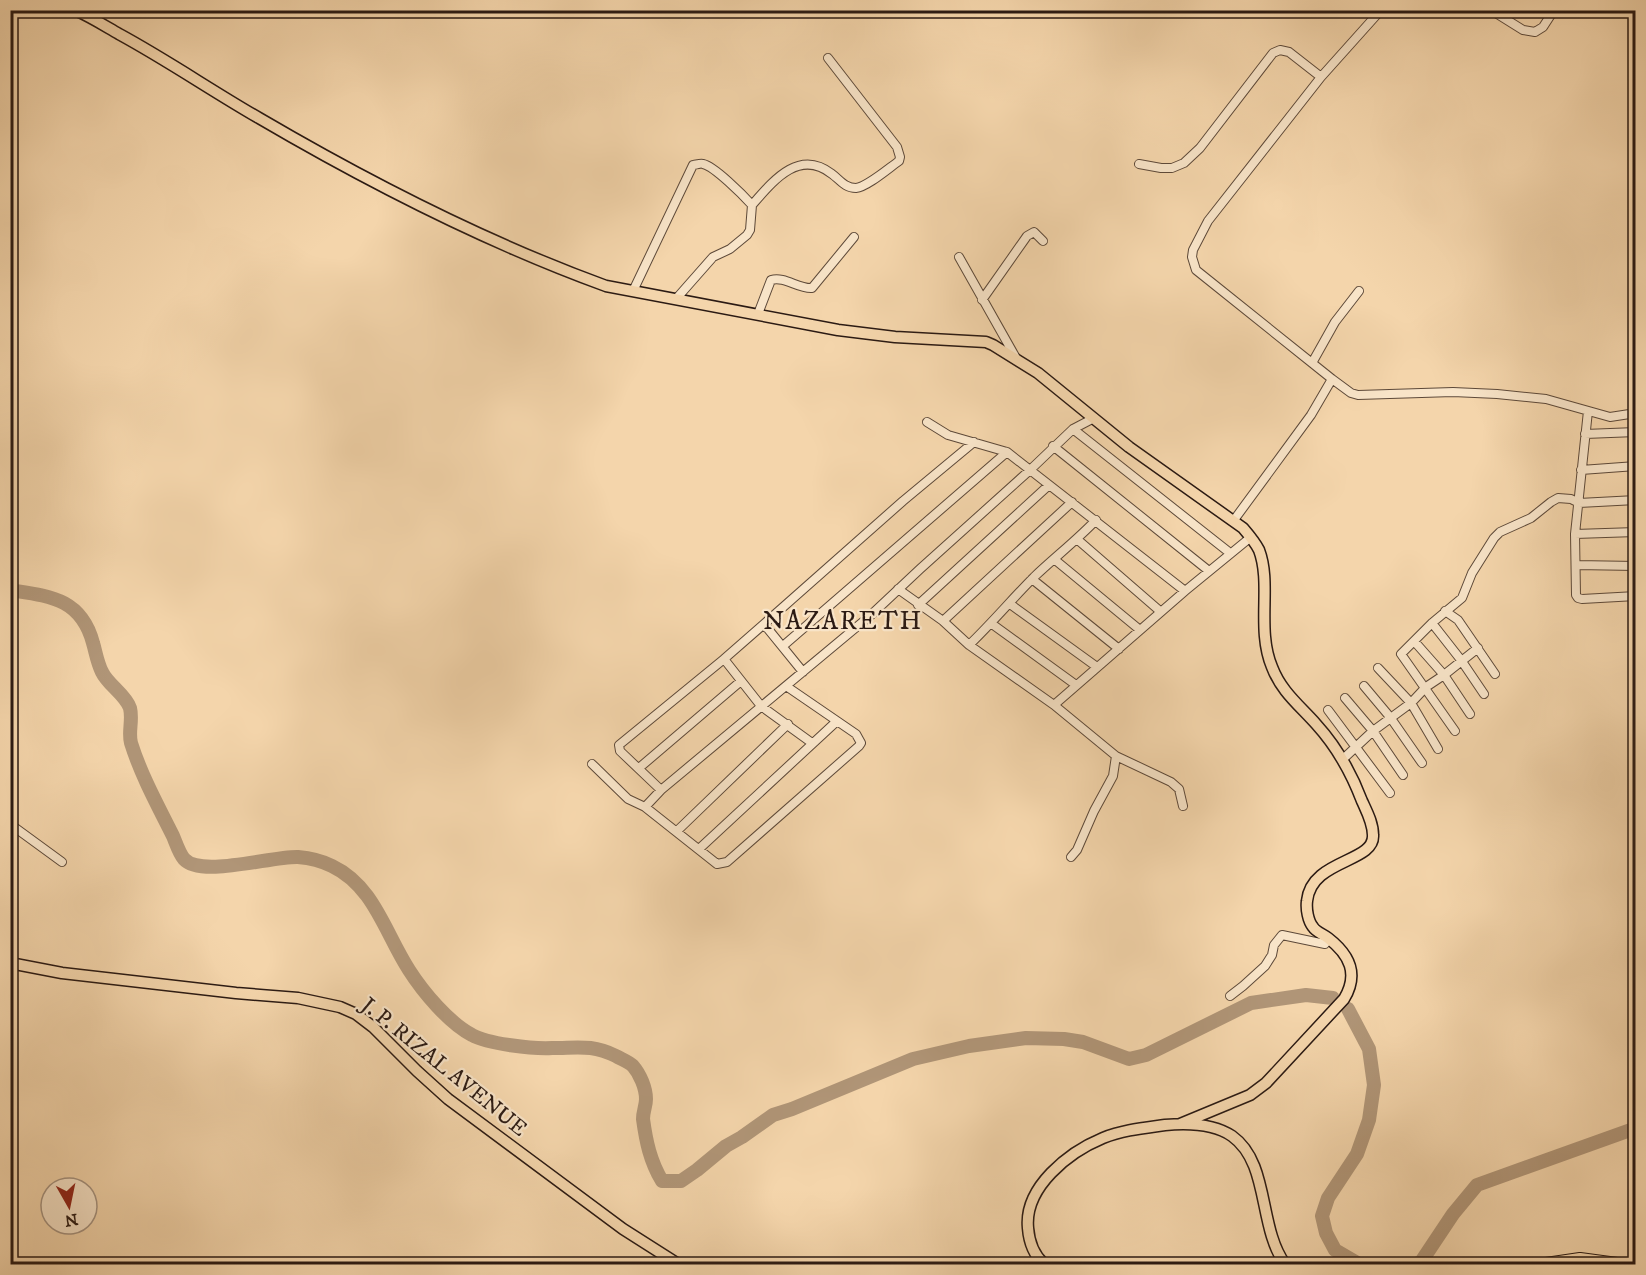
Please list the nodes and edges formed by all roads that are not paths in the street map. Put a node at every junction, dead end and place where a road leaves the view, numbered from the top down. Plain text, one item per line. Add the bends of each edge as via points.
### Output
1 (75, 10) edge
2 (1381, 10) edge
3 (1491, 10) edge
4 (1554, 10) edge
5 (828, 58) dead end
6 (1321, 78) junction
7 (1139, 164) dead end
8 (752, 205) junction
9 (854, 237) dead end
10 (1043, 241) dead end
11 (959, 257) dead end
12 (633, 291) junction
13 (1359, 291) dead end
14 (676, 299) junction
15 (982, 300) junction
16 (758, 314) junction
17 (1016, 358) junction
18 (1312, 363) junction
19 (1332, 379) junction
20 (1588, 411) junction
21 (1635, 413) edge
22 (1094, 418) junction
23 (927, 422) dead end
24 (1073, 429) junction
25 (1635, 432) edge
26 (1585, 434) junction
27 (974, 442) junction
28 (1053, 446) junction
29 (1006, 452) junction
30 (1635, 466) edge
31 (1030, 470) junction
32 (1581, 470) junction
33 (1049, 485) junction
34 (1635, 500) edge
35 (1072, 502) junction
36 (1579, 503) junction
37 (1096, 520) junction
38 (1233, 520) junction
39 (1635, 532) edge
40 (1575, 534) junction
41 (1251, 537) junction
42 (1078, 540) junction
43 (1230, 553) junction
44 (1054, 559) junction
45 (1576, 566) junction
46 (1635, 566) edge
47 (1209, 571) junction
48 (1032, 579) junction
49 (898, 589) junction
50 (1185, 591) junction
51 (1635, 596) edge
52 (1010, 604) junction
53 (918, 605) junction
54 (1445, 611) junction
55 (1161, 612) junction
56 (943, 621) junction
57 (1432, 623) junction
58 (764, 624) junction
59 (992, 624) junction
60 (1140, 630) junction
61 (1414, 641) junction
62 (969, 645) junction
63 (783, 646) junction
64 (1478, 648) junction
65 (1119, 649) junction
66 (724, 659) junction
67 (1461, 660) junction
68 (1097, 667) junction
69 (1377, 668) dead end
70 (803, 672) junction
71 (1494, 674) dead end
72 (1444, 675) junction
73 (741, 681) junction
74 (786, 686) junction
75 (1076, 686) junction
76 (1364, 686) dead end
77 (1426, 687) junction
78 (1484, 694) dead end
79 (1345, 698) dead end
80 (1411, 703) junction
81 (1054, 705) junction
82 (761, 706) junction
83 (1328, 710) dead end
84 (1470, 714) dead end
85 (1390, 717) junction
86 (837, 721) junction
87 (788, 724) junction
88 (1373, 731) junction
89 (1455, 731) dead end
90 (812, 743) junction
91 (1356, 748) junction
92 (1438, 748) dead end
93 (1116, 756) junction
94 (1343, 759) junction
95 (1422, 763) dead end
96 (592, 765) dead end
97 (639, 768) junction
98 (1403, 775) dead end
99 (661, 790) junction
100 (1390, 793) dead end
101 (1183, 806) dead end
102 (645, 807) junction
103 (10, 824) edge
104 (678, 831) junction
105 (699, 849) junction
106 (1071, 857) dead end
107 (62, 862) dead end
108 (1329, 939) junction
109 (10, 963) edge
110 (1230, 996) dead end
111 (1180, 1124) junction
112 (678, 1264) edge
113 (1044, 1264) edge
114 (1285, 1264) edge
115 (1546, 1264) edge
116 (1617, 1264) edge

1 - 12 main road via 370,181 459,225 582,277
2 - 6 street
3 - 4 street via 1529,32 1540,30
5 - 8 street via 897,147 899,161 854,188 846,187 823,168 797,165 781,175
6 - 7 street via 1289,52 1273,53 1200,148 1184,163 1172,168
6 - 18 street via 1208,221 1196,240 1192,257 1196,270
8 - 12 street via 709,166 693,165
8 - 14 street via 747,235 714,257
9 - 16 street via 812,288 771,280
10 - 15 street via 1034,231 1027,236
11 - 15 street
12 - 14 main road
13 - 18 street via 1335,322
14 - 16 main road
15 - 17 street
16 - 17 main road via 838,330 986,342
17 - 22 main road
18 - 19 street
19 - 20 street via 1358,395 1453,392 1535,397
19 - 38 street via 1311,415
20 - 21 street via 1610,417
20 - 26 street
22 - 24 street
22 - 38 main road via 1155,467
23 - 27 street via 948,435
24 - 28 street
24 - 43 street
25 - 26 street
26 - 32 street
27 - 29 street
27 - 58 street
28 - 31 street
28 - 47 street
29 - 31 street
29 - 63 street
30 - 32 street
31 - 33 street
31 - 49 street
32 - 36 street
33 - 35 street
33 - 53 street
34 - 36 street
35 - 37 street
35 - 56 street
36 - 40 street
36 - 54 street via 1558,498 1531,518 1500,532 1472,573 1462,598
37 - 42 street
37 - 50 street
38 - 41 main road
39 - 40 street
40 - 45 street
41 - 43 street
41 - 94 main road via 1262,559 1263,625 1270,664 1289,697
42 - 44 street
42 - 55 street
43 - 47 street
44 - 48 street
44 - 60 street
45 - 46 street
45 - 51 street via 1578,598
47 - 50 street
48 - 52 street
48 - 65 street
49 - 53 street
49 - 70 street
50 - 55 street
52 - 59 street
52 - 68 street
53 - 56 street
54 - 57 street
54 - 64 street via 1458,620
55 - 60 street
56 - 62 street
57 - 61 street
57 - 67 street
58 - 63 street
58 - 66 street
59 - 62 street
59 - 75 street
60 - 65 street
61 - 72 street
61 - 77 street via 1401,654
62 - 81 street
63 - 70 street
64 - 67 street
64 - 71 street
65 - 68 street
66 - 73 street
66 - 97 street via 619,745 620,751
67 - 72 street
67 - 78 street
68 - 75 street
69 - 80 street
70 - 74 street
72 - 77 street
72 - 84 street
73 - 82 street
73 - 97 street
74 - 82 street
74 - 86 street
75 - 81 street
76 - 85 street
77 - 80 street
77 - 89 street
79 - 88 street
80 - 85 street
80 - 92 street
81 - 93 street
82 - 87 street
82 - 99 street
83 - 91 street
85 - 88 street
85 - 95 street
86 - 90 street
86 - 105 street via 859,737 859,746 727,862 717,864
87 - 90 street
87 - 104 street
88 - 91 street
88 - 98 street
90 - 105 street
91 - 94 street
91 - 100 street
93 - 101 street via 1171,782 1179,789
93 - 106 street via 1113,776
94 - 108 main road via 1352,773 1374,836 1367,851 1330,868 1311,887 1307,900 1310,923
96 - 102 street via 628,799
97 - 99 street
99 - 102 street
102 - 104 street
103 - 107 street
104 - 105 street
108 - 110 street via 1325,944 1282,935 1265,966
108 - 111 main road via 1352,966 1352,986 1344,999 1266,1083 1250,1095
109 - 112 main road, J. P. RIZAL AVENUE via 74,974 298,998 357,1014 448,1099 623,1229
111 - 113 main road via 1146,1127 1101,1139 1080,1150 1048,1177 1032,1201 1027,1222 1033,1249
111 - 114 main road via 1219,1130 1243,1146 1256,1173 1275,1248
115 - 116 highway via 1580,1259

